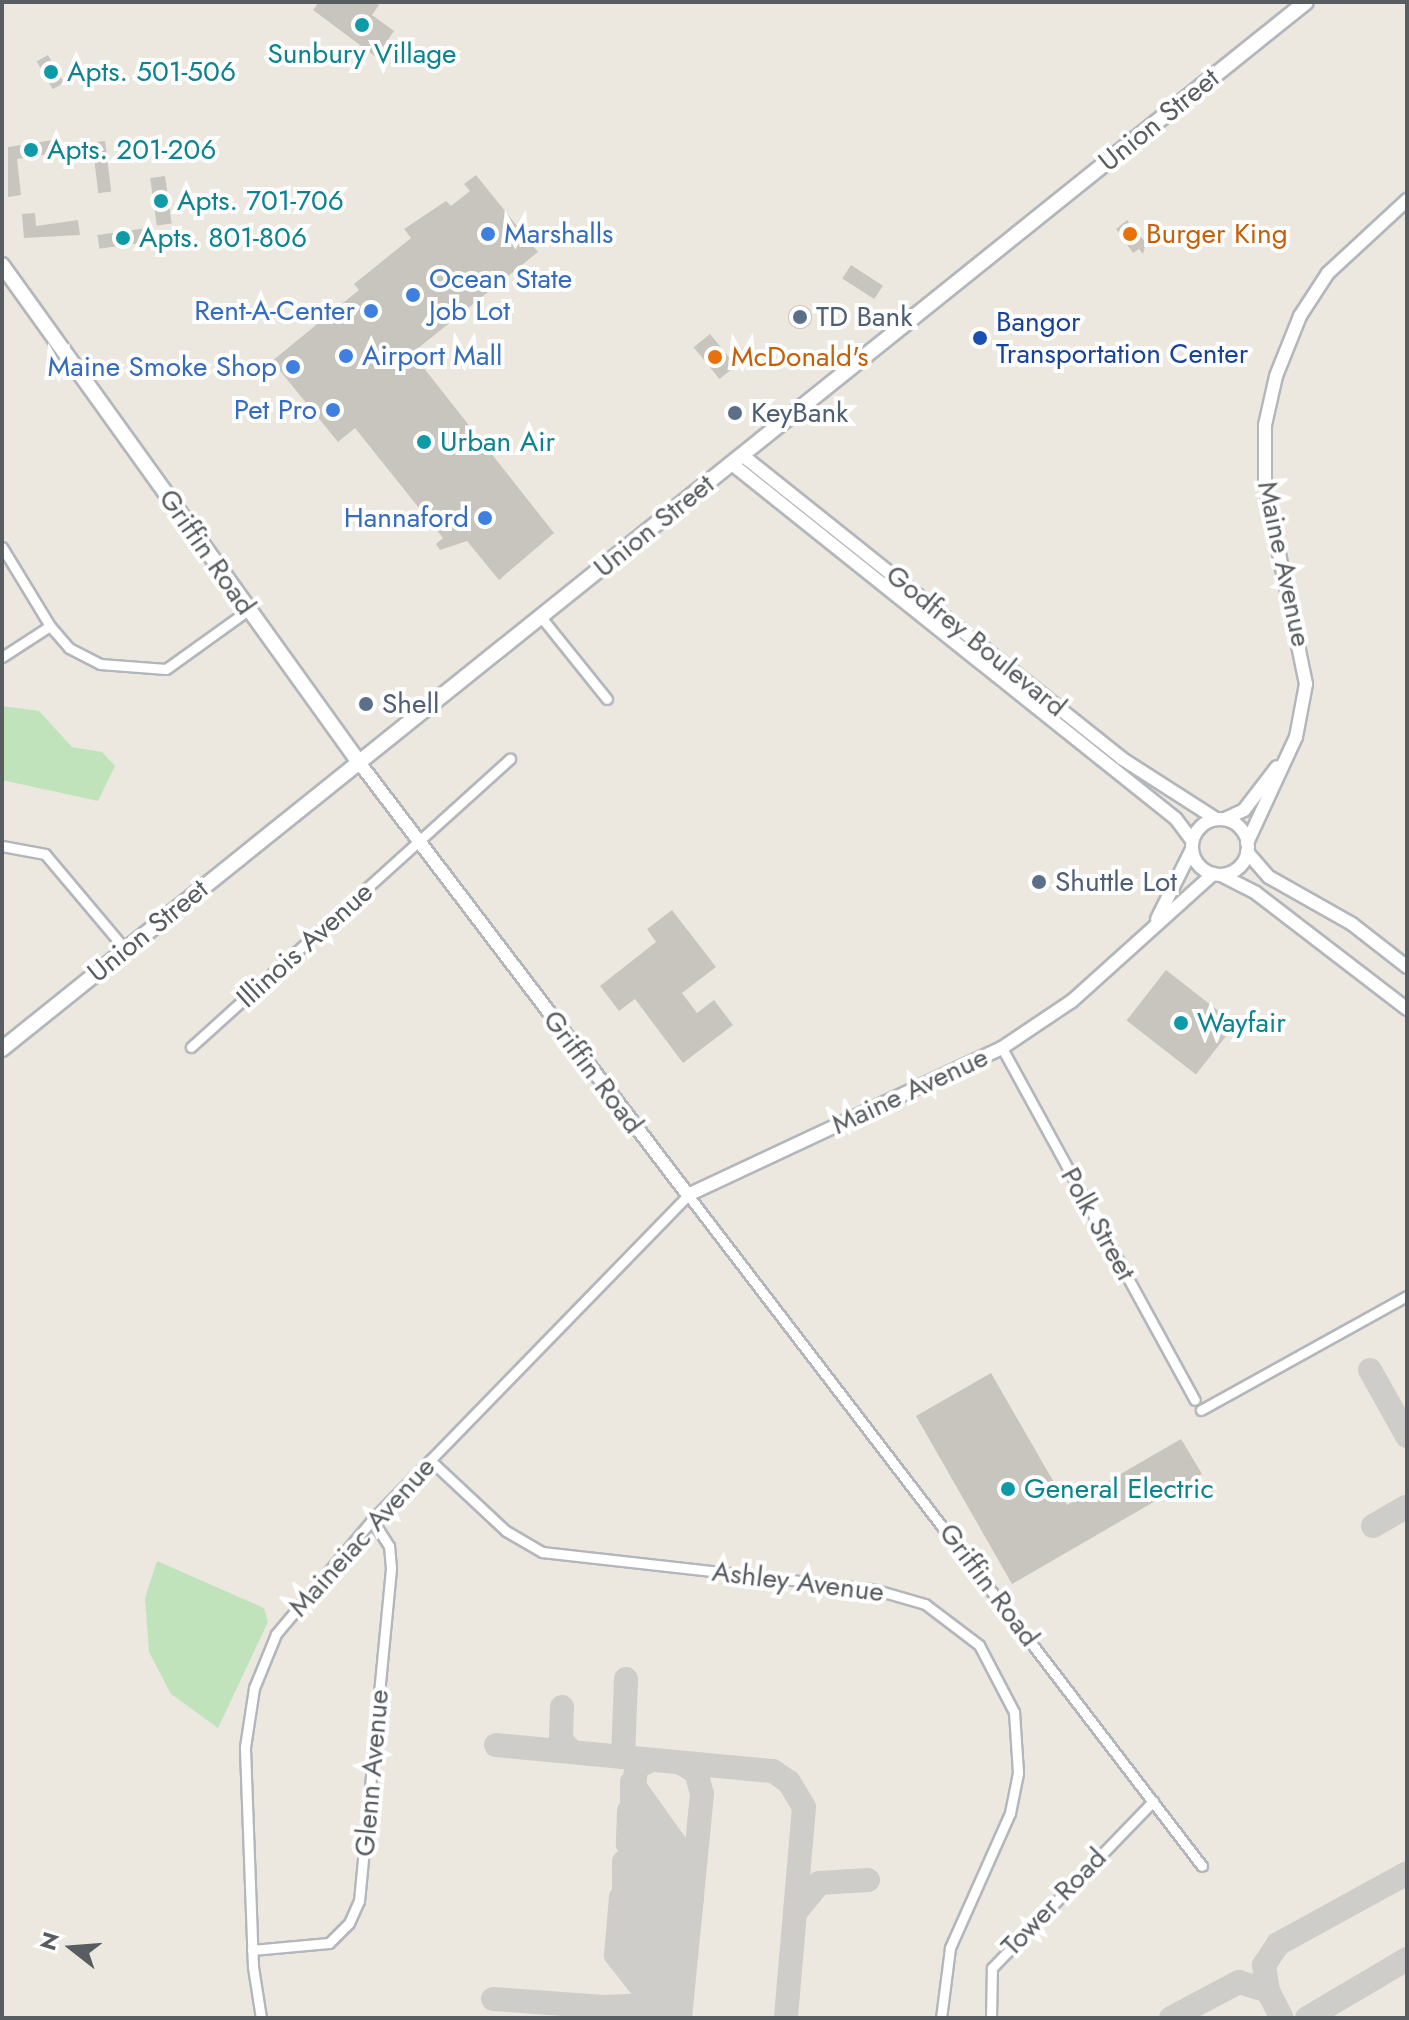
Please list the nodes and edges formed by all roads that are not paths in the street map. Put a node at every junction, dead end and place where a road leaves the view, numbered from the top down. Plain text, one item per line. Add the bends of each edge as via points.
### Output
1 (1306, 2) edge
2 (1407, 200) edge
3 (2, 265) edge
4 (737, 460) junction
5 (2, 547) edge
6 (248, 610) junction
7 (541, 617) junction
8 (50, 626) junction
9 (2, 657) edge
10 (607, 699) dead end
11 (1296, 737) junction
12 (510, 759) dead end
13 (358, 761) junction
14 (1220, 819) junction
15 (419, 843) junction
16 (1192, 844) junction
17 (2, 846) edge
18 (1247, 848) junction
19 (1217, 875) junction
20 (1153, 930) junction
21 (125, 949) junction
22 (1407, 967) edge
23 (1407, 1009) edge
24 (191, 1047) dead end
25 (1002, 1048) junction
26 (2, 1049) edge
27 (688, 1195) junction
28 (1407, 1296) edge
29 (1195, 1400) dead end
30 (1201, 1410) dead end
31 (430, 1460) junction
32 (372, 1520) junction
33 (1153, 1801) junction
34 (1202, 1866) dead end
35 (252, 1950) junction
36 (261, 2018) edge
37 (941, 2018) edge
38 (991, 2018) edge

1 - 4 main road, Union Street
2 - 11 street, Maine Avenue via 1347,249 1311,296 1287,343 1270,401 1265,486 1306,684
3 - 6 main road, Griffin Road
4 - 7 main road, Union Street
4 - 14 street, Godfrey Boulevard via 1121,758
4 - 16 street, Godfrey Boulevard via 1176,819
5 - 8 street
6 - 8 street via 166,669 100,664 69,648
6 - 13 main road, Griffin Road
7 - 10 street
7 - 13 main road, Union Street
8 - 9 street
11 - 14 street, Maine Avenue via 1256,797
11 - 18 street, Maine Avenue
12 - 15 street, Illinois Avenue
13 - 15 street, Griffin Road
13 - 21 main road, Union Street
14 - 16 street via 1201,826
14 - 18 street via 1240,828
15 - 24 street, Illinois Avenue
15 - 27 street, Griffin Road
16 - 19 street via 1199,866
16 - 20 street, Maine Avenue
17 - 21 street via 45,854
18 - 19 street via 1235,870
18 - 22 street via 1269,877 1352,924
19 - 20 street, Maine Avenue
19 - 23 street via 1256,893
20 - 25 street, Maine Avenue via 1072,1001
21 - 26 main road, Union Street
25 - 27 street, Maine Avenue
25 - 29 street, Polk Street
27 - 31 street, Maineiac Avenue
27 - 33 street, Griffin Road
28 - 30 street
31 - 32 street, Maineiac Avenue
31 - 37 street, Ashley Avenue via 506,1531 542,1552 873,1589 925,1604 979,1645 1014,1712 1018,1773 1010,1813 950,1948
32 - 35 street, Maineiac Avenue via 276,1634 254,1688 245,1747
32 - 35 street, Glenn Avenue via 389,1546 391,1568 359,1901 349,1923 329,1943
33 - 34 street, Griffin Road
33 - 38 street, Tower Road via 992,1968
35 - 36 street, Maineiac Avenue

